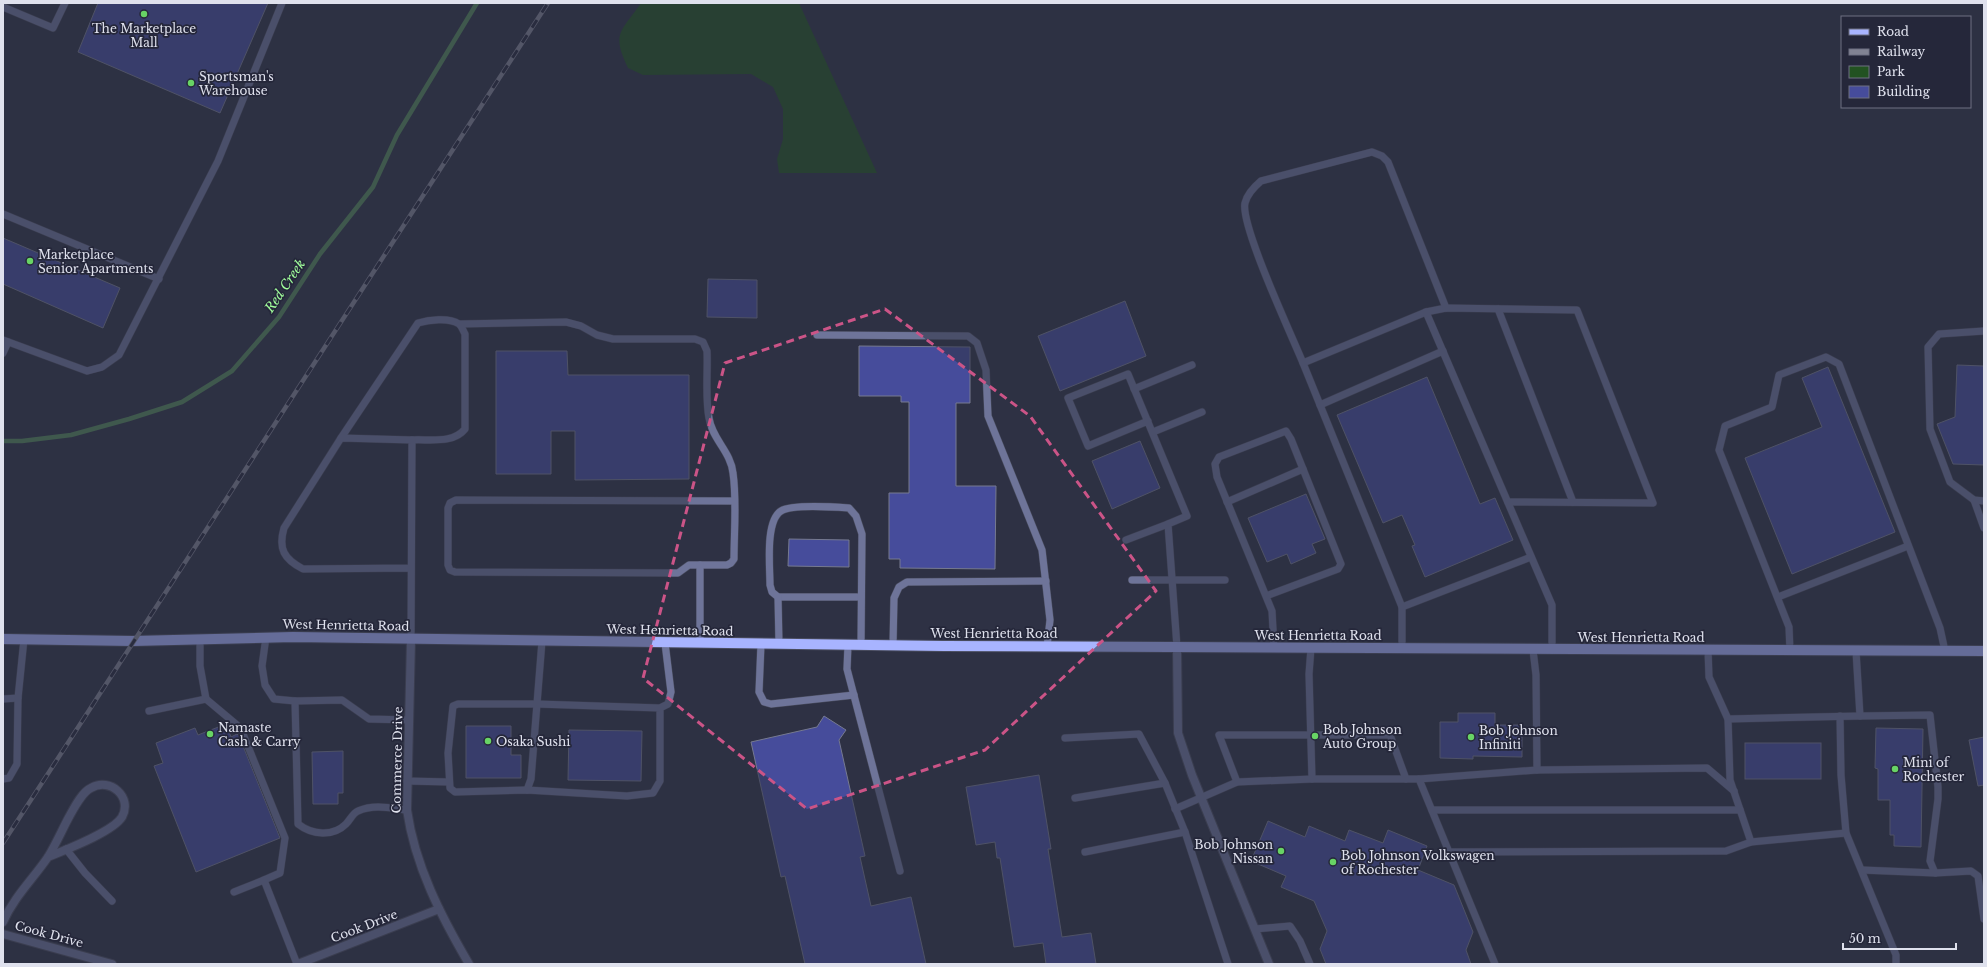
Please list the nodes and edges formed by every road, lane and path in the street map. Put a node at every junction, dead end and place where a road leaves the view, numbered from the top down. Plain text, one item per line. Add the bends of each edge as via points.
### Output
1 (65, 3) edge
2 (282, 3) edge
3 (3, 7) edge
4 (3, 214) edge
5 (159, 279) junction
6 (1446, 308) junction
7 (1498, 309) junction
8 (1426, 312) junction
9 (460, 324) junction
10 (1984, 331) edge
11 (816, 335) dead end
12 (5, 341) edge
13 (1443, 351) junction
14 (3, 353) edge
15 (1303, 363) junction
16 (1192, 365) dead end
17 (1134, 389) junction
18 (1320, 405) junction
19 (1202, 412) dead end
20 (1148, 421) junction
21 (1153, 432) junction
22 (341, 438) junction
23 (412, 440) junction
24 (1303, 469) junction
25 (1974, 500) junction
26 (734, 501) junction
27 (1984, 501) edge
28 (1227, 502) junction
29 (1508, 502) junction
30 (1572, 502) junction
31 (1168, 524) junction
32 (1984, 528) edge
33 (1126, 540) dead end
34 (1908, 546) junction
35 (1531, 557) junction
36 (700, 565) junction
37 (410, 568) junction
38 (1132, 580) dead end
39 (1172, 580) junction
40 (1225, 580) dead end
41 (1046, 581) junction
42 (1266, 596) junction
43 (778, 597) junction
44 (861, 597) junction
45 (1778, 597) junction
46 (1402, 606) junction
47 (266, 637) junction
48 (3, 639) edge
49 (24, 639) junction
50 (200, 639) junction
51 (411, 640) junction
52 (542, 641) junction
53 (665, 643) junction
54 (700, 643) junction
55 (761, 644) junction
56 (779, 644) junction
57 (848, 645) junction
58 (861, 645) junction
59 (893, 645) junction
60 (1047, 647) junction
61 (1177, 648) junction
62 (1274, 648) junction
63 (1311, 648) junction
64 (1402, 649) junction
65 (1533, 650) junction
66 (1552, 650) junction
67 (1708, 650) junction
68 (1790, 651) junction
69 (1856, 651) junction
70 (1945, 651) junction
71 (1984, 651) edge
72 (854, 695) junction
73 (3, 698) edge
74 (18, 698) junction
75 (206, 699) junction
76 (295, 700) junction
77 (536, 704) junction
78 (660, 708) junction
79 (149, 711) dead end
80 (1840, 716) junction
81 (1860, 716) junction
82 (1728, 719) junction
83 (409, 720) junction
84 (1311, 735) junction
85 (1065, 738) dead end
86 (1536, 770) junction
87 (3, 779) edge
88 (1312, 779) junction
89 (1406, 779) junction
90 (1419, 779) junction
91 (407, 781) junction
92 (449, 782) junction
93 (1237, 782) junction
94 (1165, 783) junction
95 (527, 790) junction
96 (1734, 791) junction
97 (1201, 797) junction
98 (1075, 798) dead end
99 (1175, 809) junction
100 (407, 810) junction
101 (1432, 810) junction
102 (1740, 810) junction
103 (1185, 832) junction
104 (1846, 833) junction
105 (1751, 842) junction
106 (66, 849) junction
107 (1085, 852) dead end
108 (1449, 852) junction
109 (48, 857) junction
110 (1862, 870) junction
111 (900, 871) dead end
112 (1935, 873) junction
113 (264, 880) junction
114 (234, 892) dead end
115 (112, 901) dead end
116 (439, 909) junction
117 (1984, 918) edge
118 (3, 922) edge
119 (1254, 929) junction
120 (3, 934) edge
121 (112, 964) edge
122 (298, 964) edge
123 (470, 964) edge
124 (1228, 964) edge
125 (1269, 964) edge
126 (1310, 964) edge
127 (1495, 964) edge
128 (1896, 964) edge

1 - 3 lane via 53,28
2 - 5 lane via 218,161
4 - 5 lane
5 - 12 lane via 119,355 102,367 87,371
6 - 7 lane
6 - 8 lane
6 - 15 lane via 1388,162 1382,156 1372,152 1261,181 1252,188 1245,203 1248,229
7 - 30 lane
7 - 30 lane via 1577,310 1653,503
8 - 13 lane
8 - 15 lane
9 - 22 lane via 452,320 418,323
9 - 23 lane via 465,334 465,428 460,435 452,439
9 - 26 lane via 566,322 613,339 695,339 702,342 707,350 709,418 715,437 727,453 734,472
10 - 25 lane via 1939,334 1928,347 1930,429 1950,482
11 - 41 lane via 968,336 977,343 986,370 988,416 1042,550
12 - 14 lane
13 - 18 lane
13 - 29 lane
15 - 18 lane
16 - 17 lane
17 - 20 lane
17 - 20 lane via 1128,374 1068,398 1088,446
18 - 46 lane
19 - 21 lane
20 - 21 lane
21 - 31 lane via 1187,516
22 - 23 lane
22 - 37 lane via 284,528 281,538 283,551 289,562 303,569
23 - 37 lane
24 - 28 lane
24 - 28 lane via 1286,431 1219,457 1215,464 1217,477
24 - 42 lane via 1341,564 1338,569
25 - 27 lane
25 - 32 lane
26 - 36 lane via 734,559 727,565
26 - 36 lane via 456,500 450,503 448,508 448,565 450,570 455,572 678,573 689,565
28 - 42 lane
29 - 30 lane
29 - 35 lane
31 - 33 lane
31 - 39 lane
34 - 45 lane
34 - 45 lane via 1839,364 1826,356 1779,375 1772,407 1725,426 1719,450
34 - 70 lane via 1940,628
35 - 46 lane
35 - 66 lane via 1552,605
36 - 54 lane
37 - 51 lane
38 - 39 lane
39 - 40 lane
39 - 61 lane
41 - 59 lane via 907,582 899,587 894,598
41 - 60 lane via 1050,620
42 - 62 lane via 1272,611
43 - 44 lane
43 - 44 lane via 772,592 770,585 770,541 773,522 780,511 788,508 832,507 849,508 856,516 862,534
43 - 56 lane
44 - 58 lane
45 - 68 lane via 1789,627
46 - 64 lane
47 - 50 main road, West Henrietta Road
47 - 51 main road, West Henrietta Road
47 - 76 lane via 262,666 265,685 274,699
48 - 49 main road, West Henrietta Road
49 - 50 main road, West Henrietta Road
49 - 74 lane
50 - 75 lane via 200,666
51 - 52 main road, West Henrietta Road
51 - 83 street, Commerce Drive
52 - 53 main road, West Henrietta Road
52 - 77 lane
53 - 54 main road, West Henrietta Road
53 - 78 lane via 670,692 668,704
54 - 55 main road, West Henrietta Road
55 - 56 main road, West Henrietta Road
55 - 72 lane via 759,692 764,702 771,704
56 - 57 main road, West Henrietta Road
57 - 58 main road, West Henrietta Road
57 - 72 lane via 847,668
58 - 59 main road, West Henrietta Road
59 - 60 main road, West Henrietta Road
60 - 61 main road, West Henrietta Road
61 - 62 main road, West Henrietta Road
61 - 97 street via 1178,733
62 - 63 main road, West Henrietta Road
63 - 64 main road, West Henrietta Road
63 - 84 lane
64 - 65 main road, West Henrietta Road
65 - 66 main road, West Henrietta Road
65 - 86 lane via 1536,675
66 - 67 main road, West Henrietta Road
67 - 68 main road, West Henrietta Road
67 - 82 lane via 1709,677
68 - 69 main road, West Henrietta Road
69 - 70 main road, West Henrietta Road
69 - 81 lane
70 - 71 main road, West Henrietta Road
72 - 111 lane
73 - 74 lane
74 - 87 lane via 17,764 9,778
75 - 79 lane
75 - 113 lane via 237,725 243,734 284,838 280,873
76 - 83 lane via 342,700 369,719
76 - 100 lane via 298,824 306,831 333,832 357,811 374,806
77 - 78 lane
77 - 92 lane via 453,706 448,753
77 - 95 lane via 531,779
78 - 95 lane via 660,781 653,793 627,796
80 - 81 lane
80 - 82 lane
80 - 104 lane via 1841,775
81 - 112 lane via 1930,715 1938,800 1930,861
82 - 96 lane via 1730,780
83 - 91 street, Commerce Drive
84 - 88 lane
84 - 89 lane via 1390,735
84 - 93 lane via 1219,735
85 - 94 lane via 1139,734
86 - 90 lane
86 - 96 lane via 1706,768
88 - 89 lane
88 - 93 lane
89 - 90 lane
90 - 101 lane
91 - 92 lane
91 - 100 street, Commerce Drive
92 - 95 lane via 450,788 455,792
93 - 97 lane
94 - 98 lane
94 - 99 lane
96 - 102 lane
97 - 99 lane
97 - 119 street
99 - 103 lane
100 - 116 street, Commerce Drive via 411,836 421,868
101 - 102 lane
101 - 108 lane
102 - 105 lane
103 - 107 lane
103 - 124 lane
104 - 105 lane
104 - 110 lane
105 - 108 lane via 1726,851
106 - 109 street
106 - 109 street via 101,833 121,817 125,808 122,796 114,787 103,784 90,788 72,811
106 - 115 lane
108 - 127 lane
109 - 118 street via 19,894
110 - 112 lane
110 - 128 lane via 1896,954
112 - 117 lane via 1971,871 1978,876
113 - 114 lane
113 - 122 lane
116 - 122 street, Cook Drive
116 - 123 street, Commerce Drive
119 - 125 street
119 - 126 lane via 1290,926
120 - 121 street, Cook Drive

